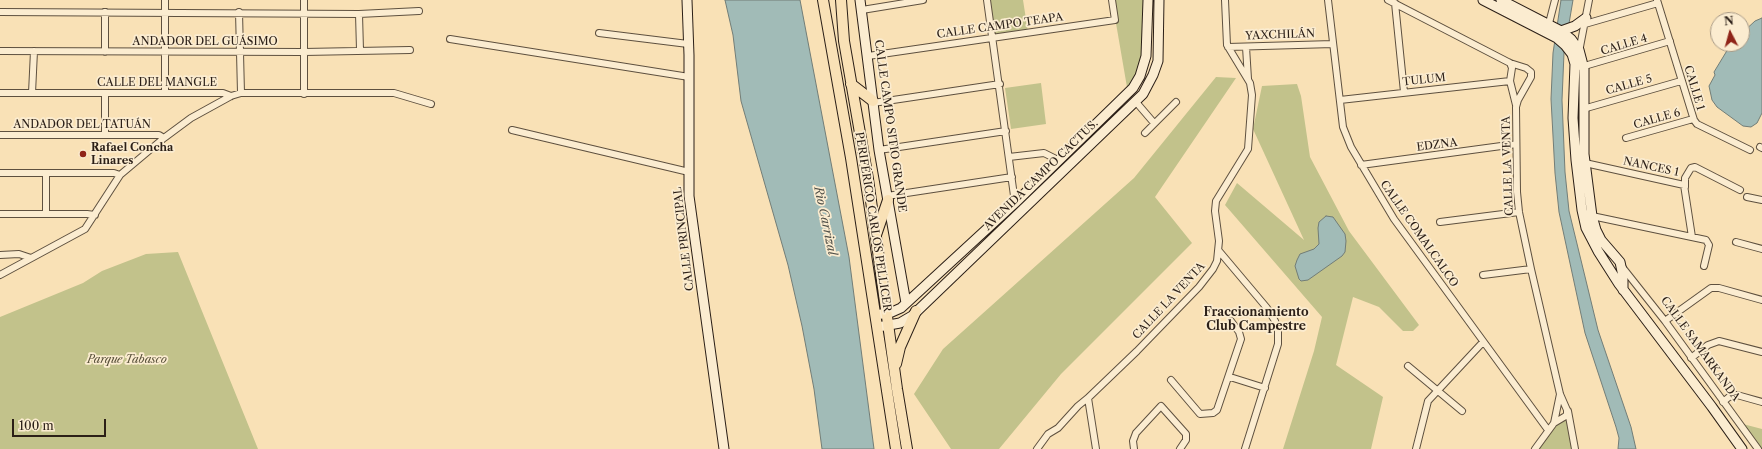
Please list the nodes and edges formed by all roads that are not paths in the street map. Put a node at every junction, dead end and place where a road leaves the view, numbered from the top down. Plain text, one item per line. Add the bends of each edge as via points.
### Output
1 (165, 0) edge
2 (304, 0) edge
3 (687, 0) edge
4 (823, 0) edge
5 (841, 0) edge
6 (860, 0) edge
7 (922, 0) edge
8 (987, 0) edge
9 (1112, 0) edge
10 (1148, 0) edge
11 (1159, 0) edge
12 (1225, 0) edge
13 (1328, 0) edge
14 (1388, 0) edge
15 (1483, 0) edge
16 (1501, 0) edge
17 (1555, 0) edge
18 (1584, 0) edge
19 (1658, 2) edge
20 (1395, 3) junction
21 (1588, 3) edge
22 (862, 10) junction
23 (419, 11) dead end
24 (0, 12) edge
25 (105, 12) junction
26 (165, 12) junction
27 (239, 12) junction
28 (304, 14) junction
29 (359, 14) junction
30 (1585, 21) junction
31 (1548, 29) junction
32 (599, 33) dead end
33 (1559, 35) junction
34 (993, 37) junction
35 (450, 40) dead end
36 (1670, 41) junction
37 (688, 44) junction
38 (1333, 44) junction
39 (1228, 47) junction
40 (1246, 47) junction
41 (360, 50) junction
42 (410, 50) dead end
43 (0, 51) edge
44 (34, 51) junction
45 (240, 51) junction
46 (105, 52) junction
47 (165, 52) junction
48 (304, 52) junction
49 (1576, 54) junction
50 (868, 56) junction
51 (1510, 63) junction
52 (1579, 68) junction
53 (689, 77) junction
54 (1248, 81) junction
55 (1510, 81) junction
56 (1681, 81) junction
57 (851, 84) junction
58 (1000, 84) junction
59 (165, 92) junction
60 (1404, 92) junction
61 (0, 93) edge
62 (32, 93) junction
63 (105, 93) junction
64 (241, 93) junction
65 (304, 94) junction
66 (231, 96) junction
67 (1340, 100) junction
68 (873, 102) junction
69 (1136, 102) junction
70 (1176, 102) dead end
71 (431, 104) dead end
72 (1583, 109) junction
73 (1516, 111) junction
74 (1693, 119) junction
75 (1154, 123) junction
76 (512, 130) dead end
77 (1006, 131) junction
78 (1145, 133) dead end
79 (105, 134) junction
80 (0, 135) edge
81 (164, 138) junction
82 (1626, 138) dead end
83 (1516, 144) junction
84 (879, 150) junction
85 (1750, 150) dead end
86 (1009, 157) junction
87 (1058, 160) junction
88 (1585, 163) junction
89 (1361, 165) junction
90 (689, 172) junction
91 (0, 173) edge
92 (46, 173) junction
93 (120, 175) junction
94 (1012, 177) junction
95 (1685, 187) junction
96 (1740, 190) dead end
97 (1747, 197) dead end
98 (888, 198) junction
99 (1762, 200) edge
100 (1015, 203) junction
101 (1518, 212) junction
102 (0, 214) edge
103 (46, 214) junction
104 (95, 215) junction
105 (1592, 216) junction
106 (1440, 222) dead end
107 (876, 237) junction
108 (1692, 237) junction
109 (1736, 242) dead end
110 (1762, 249) edge
111 (1218, 251) junction
112 (0, 255) edge
113 (31, 258) junction
114 (1621, 265) junction
115 (1704, 266) dead end
116 (0, 267) edge
117 (1530, 269) junction
118 (2, 274) edge
119 (1483, 275) dead end
120 (1623, 290) junction
121 (1762, 300) edge
122 (906, 303) junction
123 (916, 312) junction
124 (887, 313) junction
125 (876, 315) junction
126 (1231, 321) dead end
127 (1665, 321) junction
128 (883, 326) junction
129 (1483, 342) junction
130 (1762, 352) edge
131 (1691, 358) junction
132 (1408, 366) dead end
133 (894, 372) junction
134 (1230, 377) junction
135 (1171, 380) dead end
136 (1265, 388) junction
137 (1437, 390) junction
138 (1560, 394) junction
139 (1090, 396) junction
140 (1723, 402) junction
141 (1762, 402) edge
142 (1567, 410) junction
143 (1462, 411) dead end
144 (1554, 423) junction
145 (1548, 430) junction
146 (1740, 447) edge
147 (724, 449) edge
148 (896, 449) edge
149 (906, 449) edge
150 (1037, 449) edge
151 (1096, 449) edge
152 (1134, 449) edge
153 (1180, 449) edge
154 (1245, 449) edge
155 (1416, 449) edge
156 (1536, 449) edge
157 (1575, 449) edge
158 (1758, 449) edge

1 - 26 street
2 - 28 street
3 - 37 street, CALLE PRINCIPAL
4 - 125 main road, PERIFÉRICO CARLOS PELLICER
5 - 57 main road
6 - 22 street, CALLE CAMPO SITIO GRANDE
7 - 22 street
8 - 34 street
9 - 34 street, CALLE CAMPO TEAPA via 1115,20
10 - 87 street via 1148,47 1140,76 1128,93
11 - 69 street, AVENIDA CAMPO CACTUS. via 1158,60 1146,90
12 - 39 street, CALLE LA VENTA
13 - 38 street, CALLE COMALCALCO
14 - 20 street, CALLE LA VENTA
15 - 31 street
16 - 31 street
17 - 31 street
18 - 21 street
19 - 30 street
19 - 36 street, CALLE 1
20 - 51 street, CALLE LA VENTA
20 - 60 street
21 - 30 street
22 - 50 street, CALLE CAMPO SITIO GRANDE
23 - 29 street
24 - 25 street
25 - 26 street
25 - 46 street
26 - 27 street
26 - 47 street
27 - 28 street
27 - 45 street
28 - 29 street
28 - 48 street
29 - 41 street
30 - 33 street
30 - 49 street
31 - 33 street
32 - 37 street
33 - 49 street, CALLE SAMARKANDA via 1567,47
34 - 50 street, CALLE CAMPO TEAPA
34 - 58 street
35 - 53 street
36 - 52 street, CALLE 4
36 - 56 street, CALLE 1
37 - 53 street, CALLE PRINCIPAL
38 - 40 street, YAXCHILÁN
38 - 67 street, CALLE COMALCALCO
39 - 40 street, YAXCHILÁN
39 - 54 street, CALLE LA VENTA
40 - 54 street
41 - 42 street, ANDADOR DEL GUÁSIMO
41 - 48 street, ANDADOR DEL GUÁSIMO
43 - 44 street, ANDADOR DEL GUÁSIMO
44 - 46 street, ANDADOR DEL GUÁSIMO
44 - 62 street
45 - 47 street, ANDADOR DEL GUÁSIMO
45 - 48 street, ANDADOR DEL GUÁSIMO
45 - 64 street
46 - 47 street, ANDADOR DEL GUÁSIMO
47 - 59 street
48 - 65 street
49 - 52 street, CALLE SAMARKANDA
50 - 68 street, CALLE CAMPO SITIO GRANDE
51 - 55 street
51 - 73 street, CALLE LA VENTA via 1526,68 1531,74 1518,100
52 - 72 street, CALLE SAMARKANDA
52 - 120 street, CALLE SAMARKANDA via 1573,118 1584,220 1593,244
53 - 90 street, CALLE PRINCIPAL
54 - 111 street, CALLE LA VENTA via 1252,95 1249,146 1216,201
55 - 60 street, TULUM
55 - 73 street
56 - 72 street, CALLE 5
56 - 74 street, CALLE 1
57 - 68 main road
57 - 107 main road
58 - 68 street
58 - 77 street
59 - 63 street, CALLE DEL MANGLE
59 - 66 street, CALLE DEL MANGLE via 223,93
60 - 67 street, TULUM
61 - 62 street, CALLE DEL MANGLE
62 - 63 street, CALLE DEL MANGLE
63 - 79 street
64 - 65 street, CALLE DEL MANGLE
64 - 66 street, CALLE DEL MANGLE
65 - 71 street, CALLE DEL MANGLE via 394,94
66 - 81 street via 191,118
67 - 89 street, CALLE COMALCALCO via 1346,135
68 - 84 street, CALLE CAMPO SITIO GRANDE
69 - 75 street
69 - 123 street, AVENIDA CAMPO CACTUS.
70 - 75 street
72 - 88 street, CALLE SAMARKANDA
73 - 83 street, CALLE LA VENTA
74 - 82 street, CALLE 6
74 - 85 street, CALLE 1 via 1697,124
75 - 78 street
76 - 90 street
77 - 84 street
77 - 86 street
79 - 80 street, ANDADOR DEL TATUÁN
79 - 81 street, ANDADOR DEL TATUÁN via 159,135
81 - 93 street
83 - 89 street, EDZNA
83 - 101 street, CALLE LA VENTA
84 - 98 street, CALLE CAMPO SITIO GRANDE
86 - 87 street via 1044,153
86 - 94 street
87 - 100 street
88 - 95 street, NANCES 1
88 - 105 street, CALLE SAMARKANDA
89 - 129 street, CALLE COMALCALCO via 1394,219
90 - 147 street, CALLE PRINCIPAL via 689,196
91 - 92 street
92 - 93 street
92 - 103 street
93 - 104 street
94 - 98 street
94 - 100 street
95 - 96 street via 1686,178 1691,168 1695,167
95 - 108 street, NANCES 1
97 - 99 street
98 - 107 main road
98 - 122 street, CALLE CAMPO SITIO GRANDE
100 - 122 street
101 - 106 street
101 - 117 street, CALLE LA VENTA
102 - 103 street
103 - 104 street
104 - 113 street via 86,229
105 - 108 street
105 - 114 street, CALLE SAMARKANDA via 1601,240
107 - 124 main road
108 - 115 street via 1708,242
109 - 110 street
111 - 136 street via 1267,308 1277,326 1278,344
111 - 139 street, CALLE LA VENTA via 1213,269 1200,287
112 - 113 street via 19,254
113 - 118 street
114 - 120 street
114 - 127 street, CALLE SAMARKANDA
116 - 118 street
117 - 119 street
117 - 138 street, CALLE LA VENTA
120 - 146 street, CALLE SAMARKANDA
121 - 127 street via 1711,288
122 - 124 street via 898,310
123 - 128 street, AVENIDA CAMPO CACTUS. via 906,320
123 - 133 main road via 900,347
124 - 125 street
124 - 128 main road
125 - 128 main road, PERIFÉRICO CARLOS PELLICER
126 - 134 street via 1241,339
127 - 131 street, CALLE SAMARKANDA
128 - 133 main road
128 - 148 main road, PERIFÉRICO CARLOS PELLICER
129 - 137 street
129 - 145 street, CALLE COMALCALCO
130 - 131 street via 1719,341 1708,345
131 - 140 street, CALLE SAMARKANDA
132 - 137 street
133 - 149 main road
134 - 135 street via 1217,410 1203,414
134 - 136 street
136 - 154 street
137 - 143 street
137 - 155 street via 1426,404
138 - 142 street, CALLE LA VENTA
138 - 144 street, CALLE LA VENTA
139 - 150 street, CALLE LA VENTA via 1058,428 1048,434
139 - 151 street via 1088,402
140 - 141 street via 1737,395
140 - 158 street, CALLE SAMARKANDA
142 - 144 street, CALLE LA VENTA via 1567,415
142 - 157 street, CALLE LA VENTA
144 - 145 street, CALLE LA VENTA
145 - 156 street, CALLE LA VENTA
152 - 153 street via 1133,440 1136,433 1161,406 1186,434 1186,440

